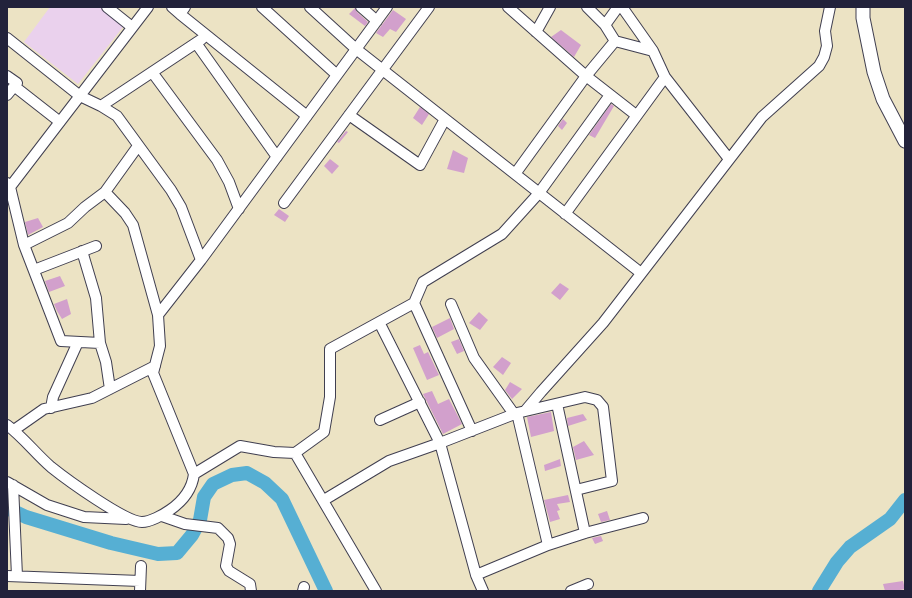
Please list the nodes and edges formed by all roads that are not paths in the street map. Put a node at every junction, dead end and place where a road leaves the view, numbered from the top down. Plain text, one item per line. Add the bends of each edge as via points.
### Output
1 (107, 7) edge
2 (148, 7) edge
3 (172, 7) edge
4 (262, 7) edge
5 (310, 7) edge
6 (361, 7) edge
7 (387, 7) edge
8 (429, 7) edge
9 (508, 7) edge
10 (550, 7) edge
11 (587, 7) edge
12 (618, 7) edge
13 (622, 7) edge
14 (830, 7) edge
15 (863, 7) edge
16 (183, 10) edge
17 (377, 21) junction
18 (605, 25) junction
19 (132, 28) junction
20 (536, 32) junction
21 (207, 36) junction
22 (7, 38) edge
23 (616, 41) junction
24 (196, 43) junction
25 (356, 49) junction
26 (653, 51) junction
27 (382, 70) junction
28 (152, 72) junction
29 (337, 75) junction
30 (7, 76) edge
31 (586, 76) junction
32 (665, 77) junction
33 (14, 86) junction
34 (7, 95) edge
35 (610, 95) junction
36 (80, 96) junction
37 (101, 106) junction
38 (349, 115) junction
39 (636, 115) junction
40 (307, 116) junction
41 (445, 119) junction
42 (60, 122) junction
43 (905, 141) edge
44 (138, 146) junction
45 (277, 157) junction
46 (728, 160) junction
47 (515, 174) junction
48 (9, 185) edge
49 (105, 192) junction
50 (539, 193) junction
51 (284, 203) dead end
52 (239, 209) junction
53 (565, 214) junction
54 (24, 245) junction
55 (96, 246) dead end
56 (82, 252) junction
57 (201, 260) junction
58 (34, 270) junction
59 (641, 273) junction
60 (414, 303) junction
61 (451, 304) dead end
62 (158, 314) junction
63 (379, 322) junction
64 (78, 342) junction
65 (100, 343) junction
66 (155, 366) junction
67 (110, 389) junction
68 (420, 402) junction
69 (557, 404) junction
70 (50, 408) junction
71 (519, 413) junction
72 (380, 420) dead end
73 (10, 427) edge
74 (472, 431) junction
75 (440, 443) junction
76 (295, 453) junction
77 (194, 474) junction
78 (10, 484) edge
79 (576, 490) junction
80 (324, 500) junction
81 (162, 516) junction
82 (644, 518) dead end
83 (130, 519) junction
84 (585, 533) junction
85 (548, 545) junction
86 (141, 566) dead end
87 (476, 575) junction
88 (12, 576) edge
89 (588, 584) dead end
90 (140, 586) edge
91 (251, 591) edge
92 (376, 591) edge
93 (483, 591) edge
94 (571, 591) edge

1 - 19 street
2 - 19 street
3 - 16 street
4 - 29 street
5 - 25 street
6 - 17 street
7 - 17 street
8 - 27 street
9 - 20 street
10 - 20 street
11 - 18 street
12 - 18 street
13 - 26 street
14 - 46 street via 825,31 827,46 818,66 762,117
15 - 43 main road via 874,72 883,99
16 - 21 street
17 - 25 street
18 - 23 street
19 - 36 street
20 - 31 street
21 - 24 street
21 - 40 street
22 - 36 street
23 - 26 street
23 - 31 street
24 - 28 street
24 - 45 street
25 - 27 street
25 - 29 street
26 - 32 street
27 - 38 street
27 - 41 street
28 - 37 street
28 - 52 street via 217,160
29 - 40 street
30 - 33 street via 17,83
31 - 35 street
31 - 47 street
32 - 39 street
32 - 46 street
33 - 34 street
33 - 42 street
35 - 39 street
35 - 50 street
36 - 37 street
36 - 42 street
37 - 44 street via 117,116
38 - 41 street via 420,165
38 - 51 street
39 - 53 street
40 - 45 street
41 - 47 street
42 - 48 street
44 - 49 street
44 - 57 street via 181,207
45 - 52 street
46 - 59 street
47 - 50 street
48 - 54 street
49 - 54 street via 68,223
49 - 62 street via 133,225
50 - 53 street
50 - 60 street via 502,234 423,282
52 - 57 street
53 - 59 street
54 - 58 street
55 - 56 street
56 - 58 street
56 - 65 street via 96,298
57 - 62 street
58 - 64 street via 61,341
59 - 71 street via 603,323
60 - 63 street
60 - 74 street
61 - 71 street via 474,358
62 - 66 street via 160,346
63 - 68 street
63 - 76 street via 330,349 330,397 324,432
64 - 65 street
64 - 70 street
65 - 67 street
66 - 67 street
66 - 77 street via 153,373
67 - 70 street via 92,398
68 - 72 street
68 - 75 street
69 - 71 street
69 - 79 street
69 - 79 street via 586,397 597,400 603,407 612,481
70 - 73 street
71 - 74 street
71 - 85 street
73 - 83 street via 51,467 111,509
74 - 75 street
75 - 80 street via 389,461
75 - 87 street
76 - 77 street via 240,446
76 - 80 street
77 - 81 street via 188,493 179,504
78 - 83 street via 47,505 84,517
78 - 88 street via 15,526
79 - 84 street
80 - 92 street
81 - 83 street via 142,522
81 - 91 street via 185,524 218,528 230,544 226,566 229,571 250,584
82 - 84 street
84 - 85 street
85 - 87 street
86 - 90 street
87 - 93 street
88 - 90 street
89 - 94 street

